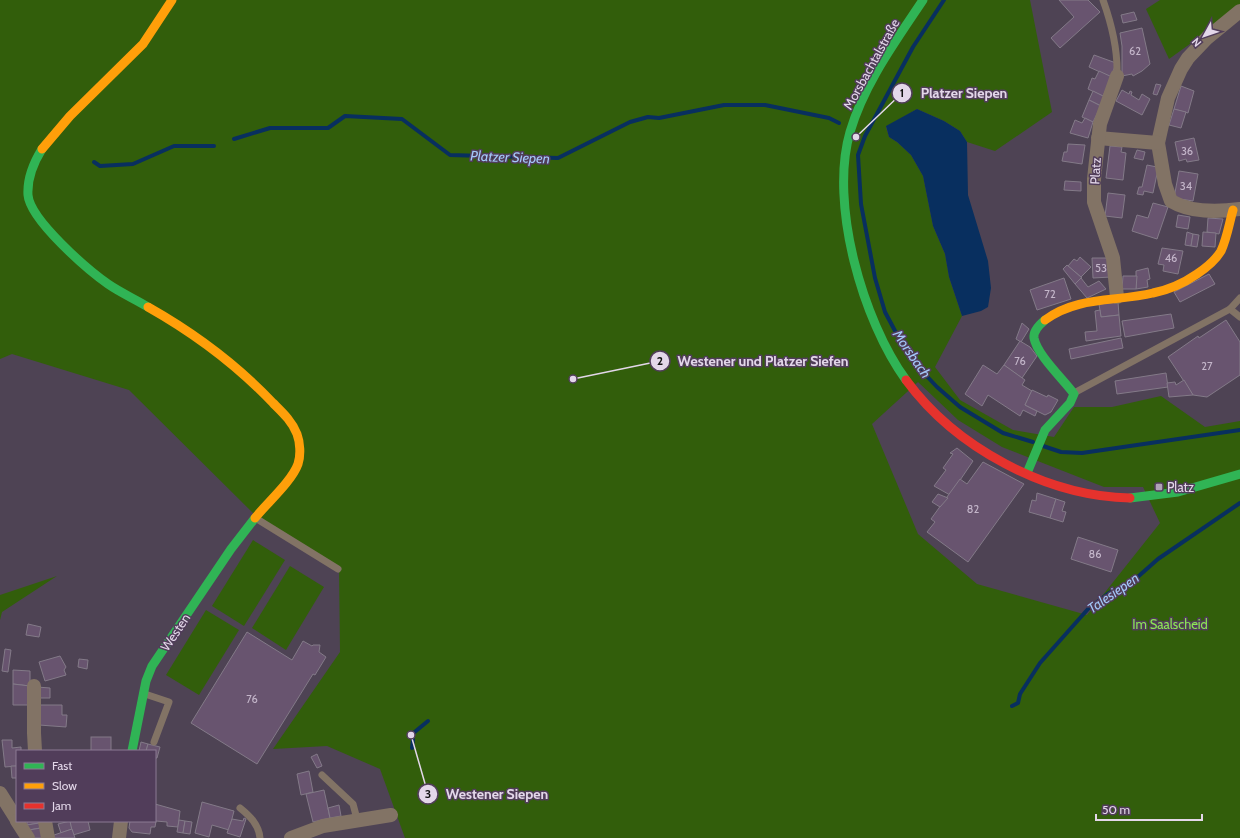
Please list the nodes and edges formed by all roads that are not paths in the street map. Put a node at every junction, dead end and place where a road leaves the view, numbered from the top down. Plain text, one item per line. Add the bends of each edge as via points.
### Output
1 (172, 0) edge
2 (923, 0) edge
3 (1103, 0) edge
4 (1240, 11) edge
5 (1117, 76) joint
6 (1098, 138) junction
7 (1158, 143) junction
8 (1236, 210) edge
9 (1117, 297) junction
10 (1240, 298) edge
11 (1230, 309) junction
12 (1240, 317) edge
13 (1074, 394) junction
14 (1027, 473) junction
15 (1240, 474) edge
16 (255, 518) junction
17 (338, 569) dead end
18 (34, 686) dead end
19 (143, 694) junction
20 (154, 742) dead end
21 (35, 750) edge
22 (132, 750) edge
23 (322, 774) dead end
24 (0, 794) edge
25 (240, 808) dead end
26 (391, 815) dead end
27 (16, 819) edge
28 (357, 820) junction
29 (18, 822) edge
30 (45, 822) edge
31 (122, 822) edge
32 (122, 837) edge
33 (28, 838) edge
34 (48, 838) edge
35 (260, 838) edge
36 (291, 838) edge

1 - 16 street, Westen via 143,44 70,116 43,147 31,172 28,195 40,220 88,269 110,285 201,339 253,382 290,421 299,444 298,464 288,481
2 - 14 street, Morsbachtalstraße via 870,86 849,134 843,183 853,258 866,302 878,328 915,392 944,420 974,443
3 - 5 lane via 1112,26 1118,63
4 - 7 street via 1202,42 1184,63 1168,98
5 - 6 street, Platz via 1100,124
6 - 7 street, Platz
6 - 9 street, Platz via 1094,202 1113,258
7 - 8 street via 1170,201 1198,210
8 - 9 street via 1220,252 1204,269 1162,290
9 - 13 street via 1094,300 1051,316 1036,328 1033,336 1037,346
10 - 11 lane
11 - 12 lane
11 - 13 lane
13 - 14 street via 1040,440
14 - 15 street, Morsbachtalstraße via 1057,486 1114,498 1164,495
16 - 17 lane
16 - 19 street, Westen via 230,549 152,666
18 - 21 street
19 - 20 lane via 169,702
19 - 22 street, Westen
23 - 28 lane via 354,804
24 - 27 street
25 - 35 lane via 251,816
26 - 28 street
28 - 36 street via 323,826
29 - 33 street
30 - 34 street
31 - 32 street

